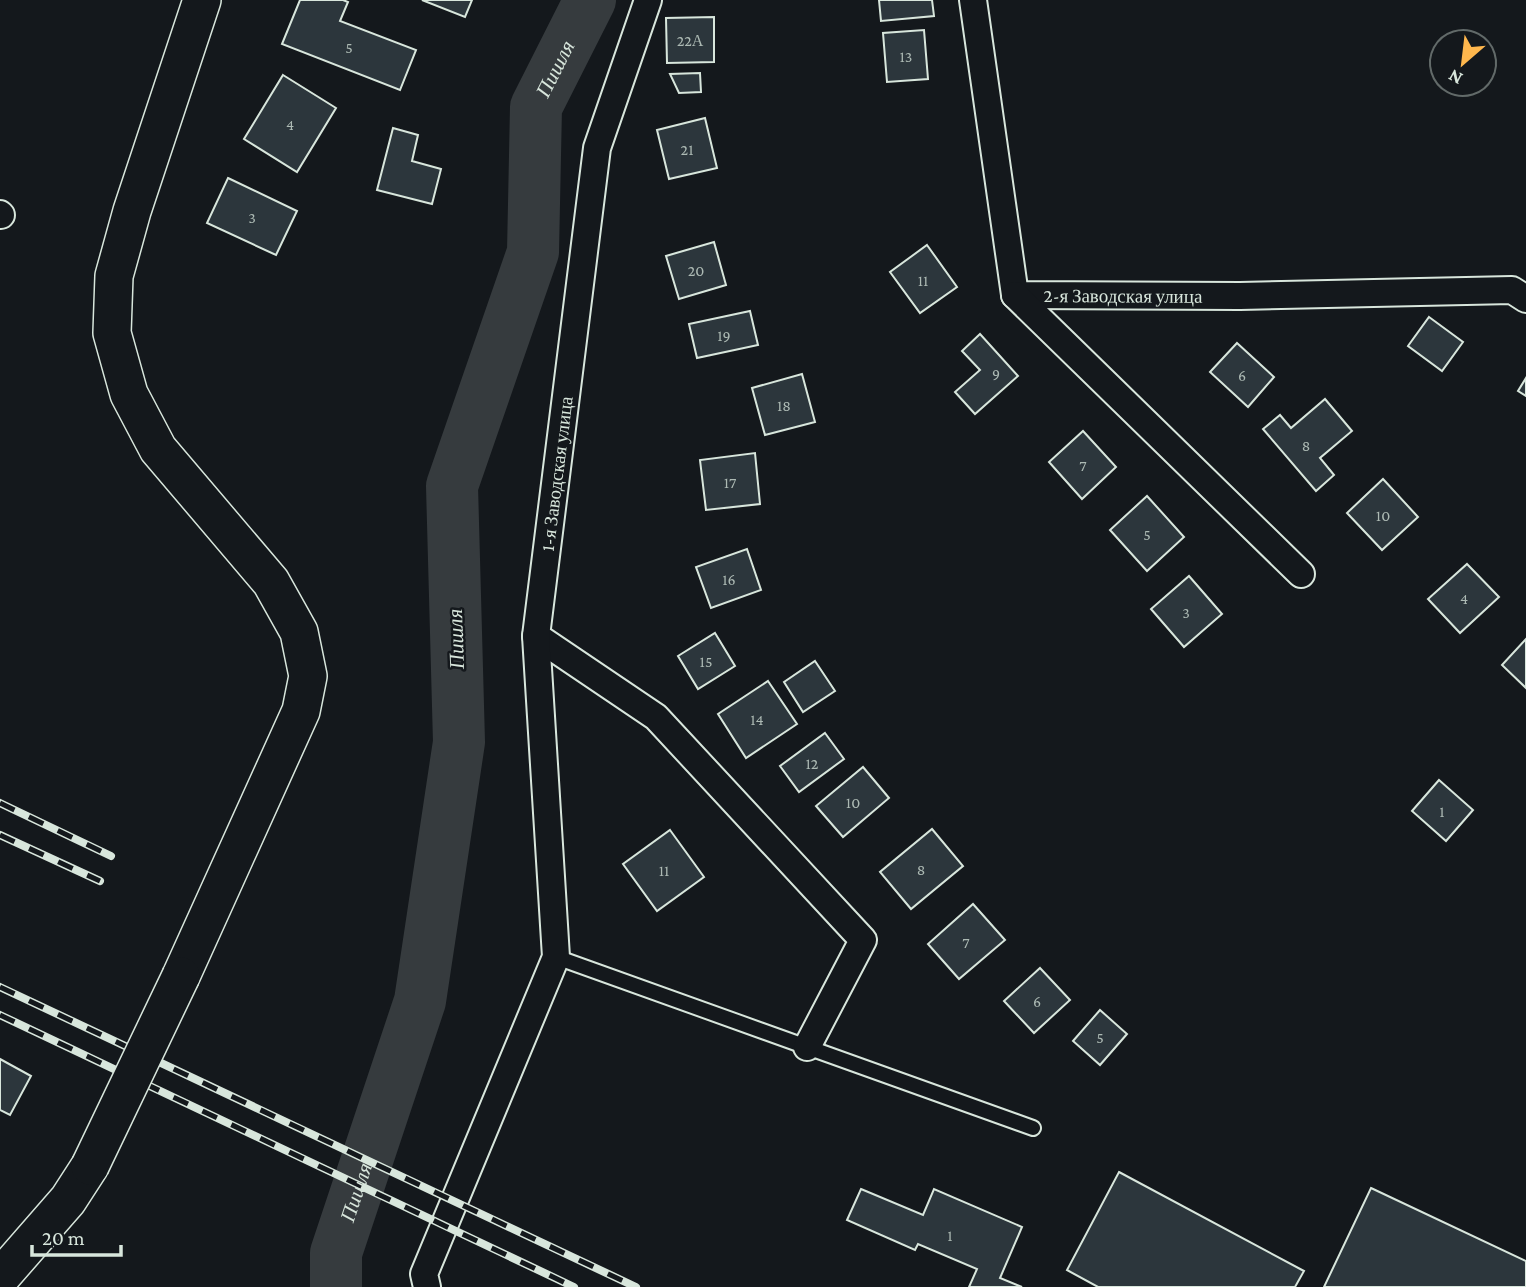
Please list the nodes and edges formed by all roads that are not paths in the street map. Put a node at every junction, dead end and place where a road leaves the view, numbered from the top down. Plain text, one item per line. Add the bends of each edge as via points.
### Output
1 (202, 0) edge
2 (648, 0) edge
3 (973, 0) edge
4 (1015, 295) junction
5 (1526, 299) edge
6 (1301, 574) dead end
7 (536, 636) junction
8 (556, 957) junction
9 (807, 1046) junction
10 (1033, 1128) dead end
11 (0, 1278) edge
12 (427, 1287) edge

1 - 11 main road, bridge via 114,276 112,333 129,394 158,449 271,582 299,632 308,676 301,711 90,1166 68,1200
2 - 7 street, 1-я Заводская улица via 597,148
3 - 4 street, 2-я Заводская улица
4 - 5 street, 2-я Заводская улица via 1512,290
4 - 6 street
7 - 8 street, 1-я Заводская улица
7 - 9 street via 656,717 863,940
8 - 9 lane
8 - 12 street via 424,1274
9 - 10 lane

